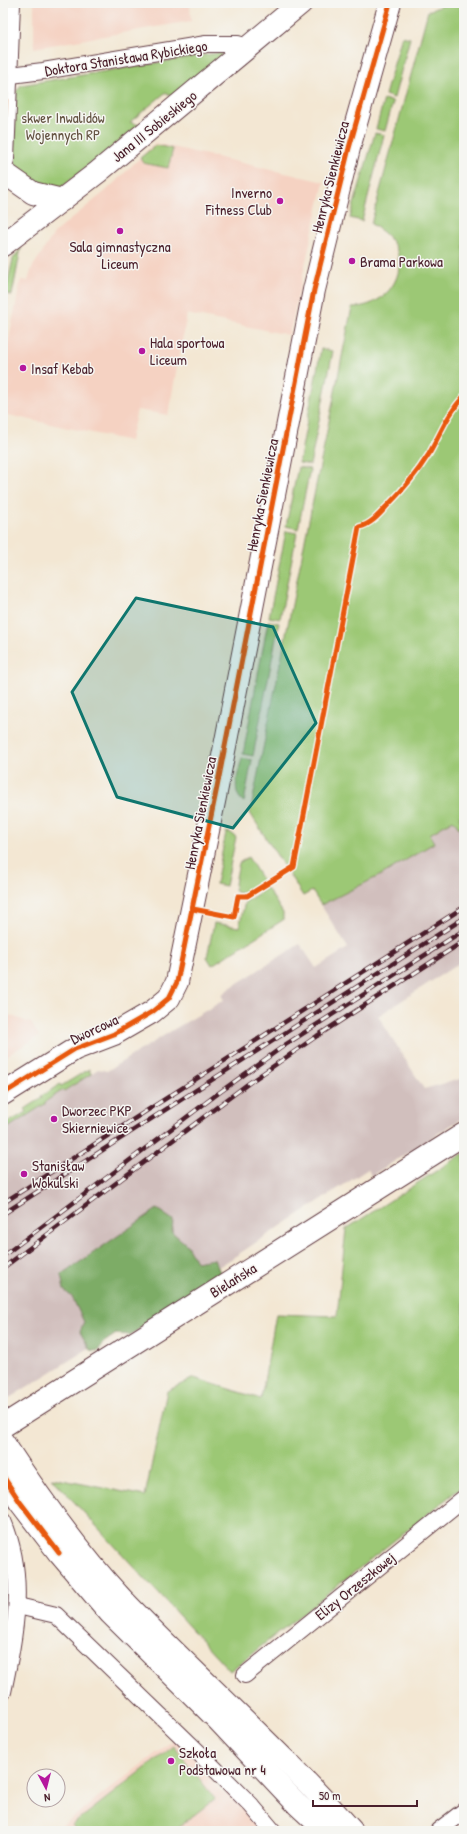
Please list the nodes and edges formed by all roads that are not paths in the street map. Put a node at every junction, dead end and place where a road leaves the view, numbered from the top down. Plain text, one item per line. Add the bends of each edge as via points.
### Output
1 (9, 3) edge
2 (301, 3) edge
3 (390, 3) edge
4 (248, 49) junction
5 (4, 76) edge
6 (3, 159) edge
7 (3, 172) edge
8 (62, 200) junction
9 (3, 245) edge
10 (171, 994) joint
11 (3, 1094) edge
12 (464, 1134) edge
13 (3, 1426) edge
14 (3, 1442) edge
15 (3, 1476) edge
16 (464, 1498) edge
17 (3, 1521) edge
18 (66, 1548) junction
19 (18, 1606) junction
20 (245, 1675) dead end
21 (3, 1692) edge
22 (464, 1811) edge
23 (274, 1831) edge
24 (326, 1831) edge
25 (352, 1831) edge
26 (438, 1831) edge

1 - 5 street
2 - 4 street, Jana III Sobieskiego
3 - 10 street, Henryka Sienkiewicza via 349,148 318,276 190,923 179,976
4 - 5 street, Doktora Stanisława Rybickiego via 238,44 206,44
4 - 8 street, Jana III Sobieskiego
5 - 6 street
7 - 8 street via 33,194
8 - 9 street, Jana III Sobieskiego
10 - 11 street, Dworcowa via 152,1012 110,1036 75,1049
12 - 13 street, Bielańska
14 - 18 street via 35,1491
15 - 18 street via 20,1502
16 - 20 street, Elizy Orzeszkowej
17 - 19 street via 13,1550
18 - 24 street via 110,1613
18 - 25 street via 121,1598 301,1776
19 - 21 street
19 - 23 street via 56,1615 197,1751
22 - 26 street

